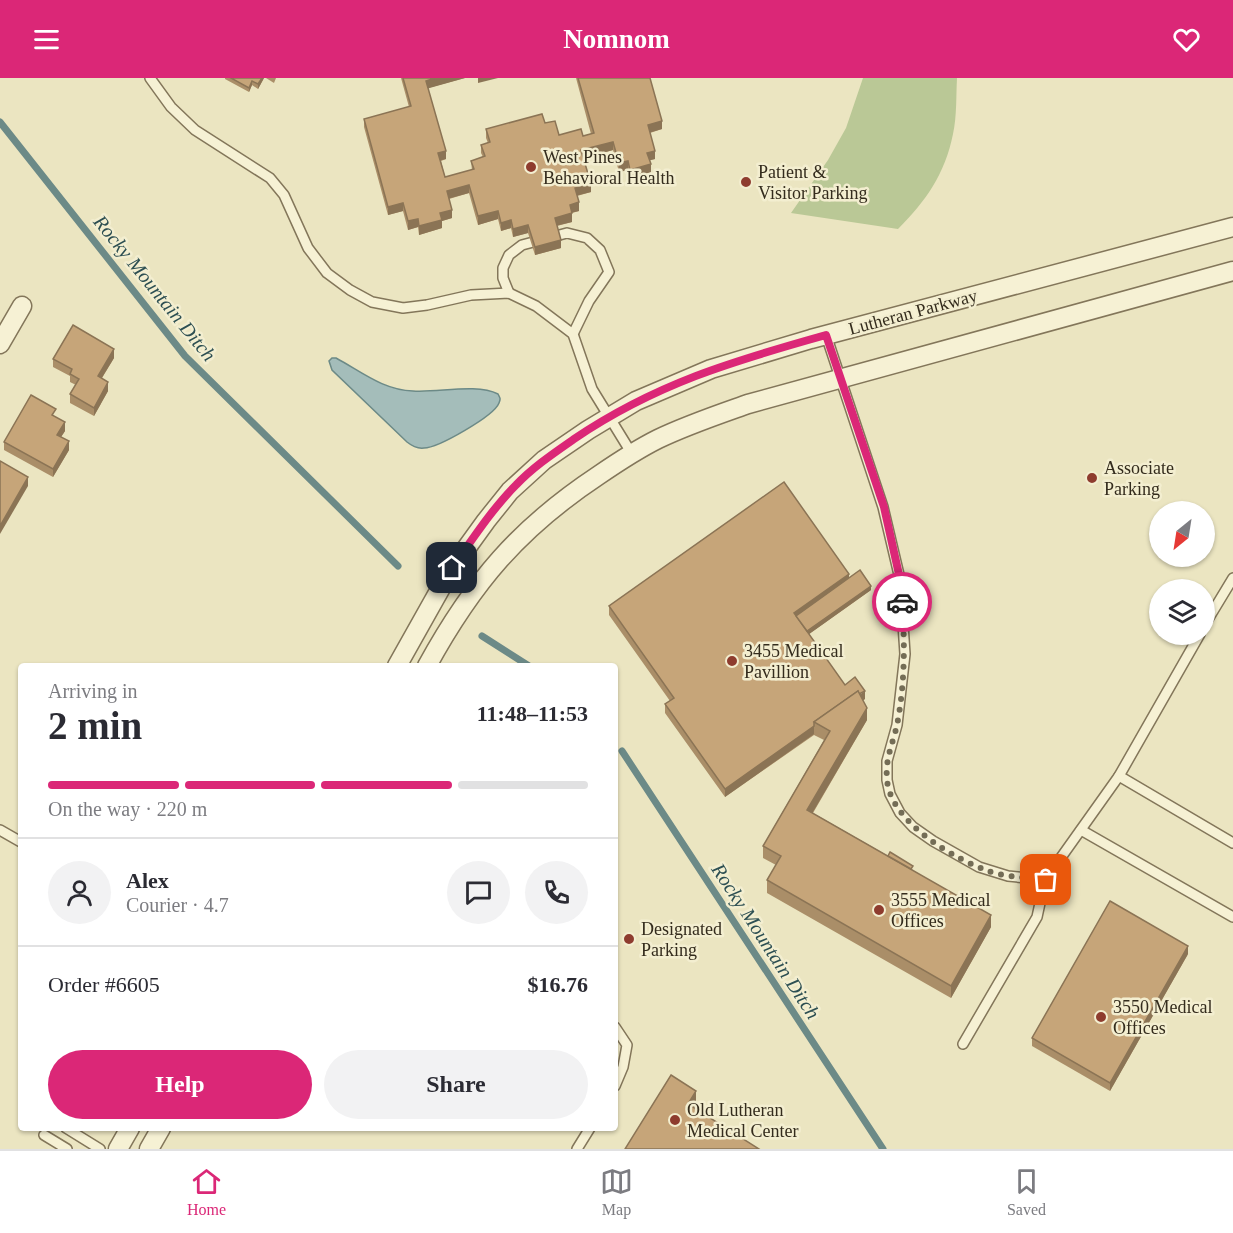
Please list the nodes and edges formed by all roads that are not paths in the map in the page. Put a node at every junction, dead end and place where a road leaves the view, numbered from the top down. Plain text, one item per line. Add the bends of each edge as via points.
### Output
1 (150, 78) edge
2 (1233, 227) edge
3 (1233, 271) edge
4 (509, 293) junction
5 (22, 306) dead end
6 (573, 334) junction
7 (826, 335) junction
8 (0, 344) edge
9 (841, 380) junction
10 (609, 416) junction
11 (632, 454) junction
12 (1233, 578) edge
13 (1215, 608) edge
14 (1194, 645) edge
15 (399, 663) edge
16 (429, 663) edge
17 (1119, 776) junction
18 (0, 830) edge
19 (1081, 831) junction
20 (18, 840) edge
21 (1233, 843) edge
22 (1046, 880) junction
23 (1233, 917) edge
24 (618, 1032) edge
25 (963, 1044) dead end
26 (618, 1079) edge
27 (71, 1131) edge
28 (128, 1131) edge
29 (158, 1131) edge
30 (588, 1131) edge
31 (44, 1136) dead end
32 (67, 1149) edge
33 (100, 1149) edge
34 (118, 1149) edge
35 (149, 1149) edge
36 (577, 1149) edge

1 - 4 lane via 171,107 195,130 270,178 284,195 308,248 327,273 350,290 372,302 403,308 471,295
2 - 7 street, Lutheran Parkway
3 - 9 street
4 - 6 lane via 536,306
4 - 6 lane via 503,268 509,255 522,245 567,233 587,238 600,250 609,272 588,301
5 - 8 street
6 - 10 lane via 592,389
7 - 9 lane
7 - 10 street, Lutheran Parkway via 711,369
9 - 11 street via 713,416
9 - 22 lane via 884,507 900,579 905,654 897,725 887,761 890,794 913,827 979,867 1008,876
10 - 11 lane
10 - 15 street, Lutheran Parkway via 537,466 497,506 452,568
11 - 16 street via 561,501 514,542 461,607
12 - 13 lane
14 - 17 lane
17 - 19 lane
17 - 21 lane
18 - 20 lane
19 - 22 lane
19 - 23 lane
22 - 25 lane via 1037,917
24 - 26 lane via 627,1045
27 - 33 lane
28 - 34 street
29 - 35 street
30 - 36 lane
31 - 32 lane

